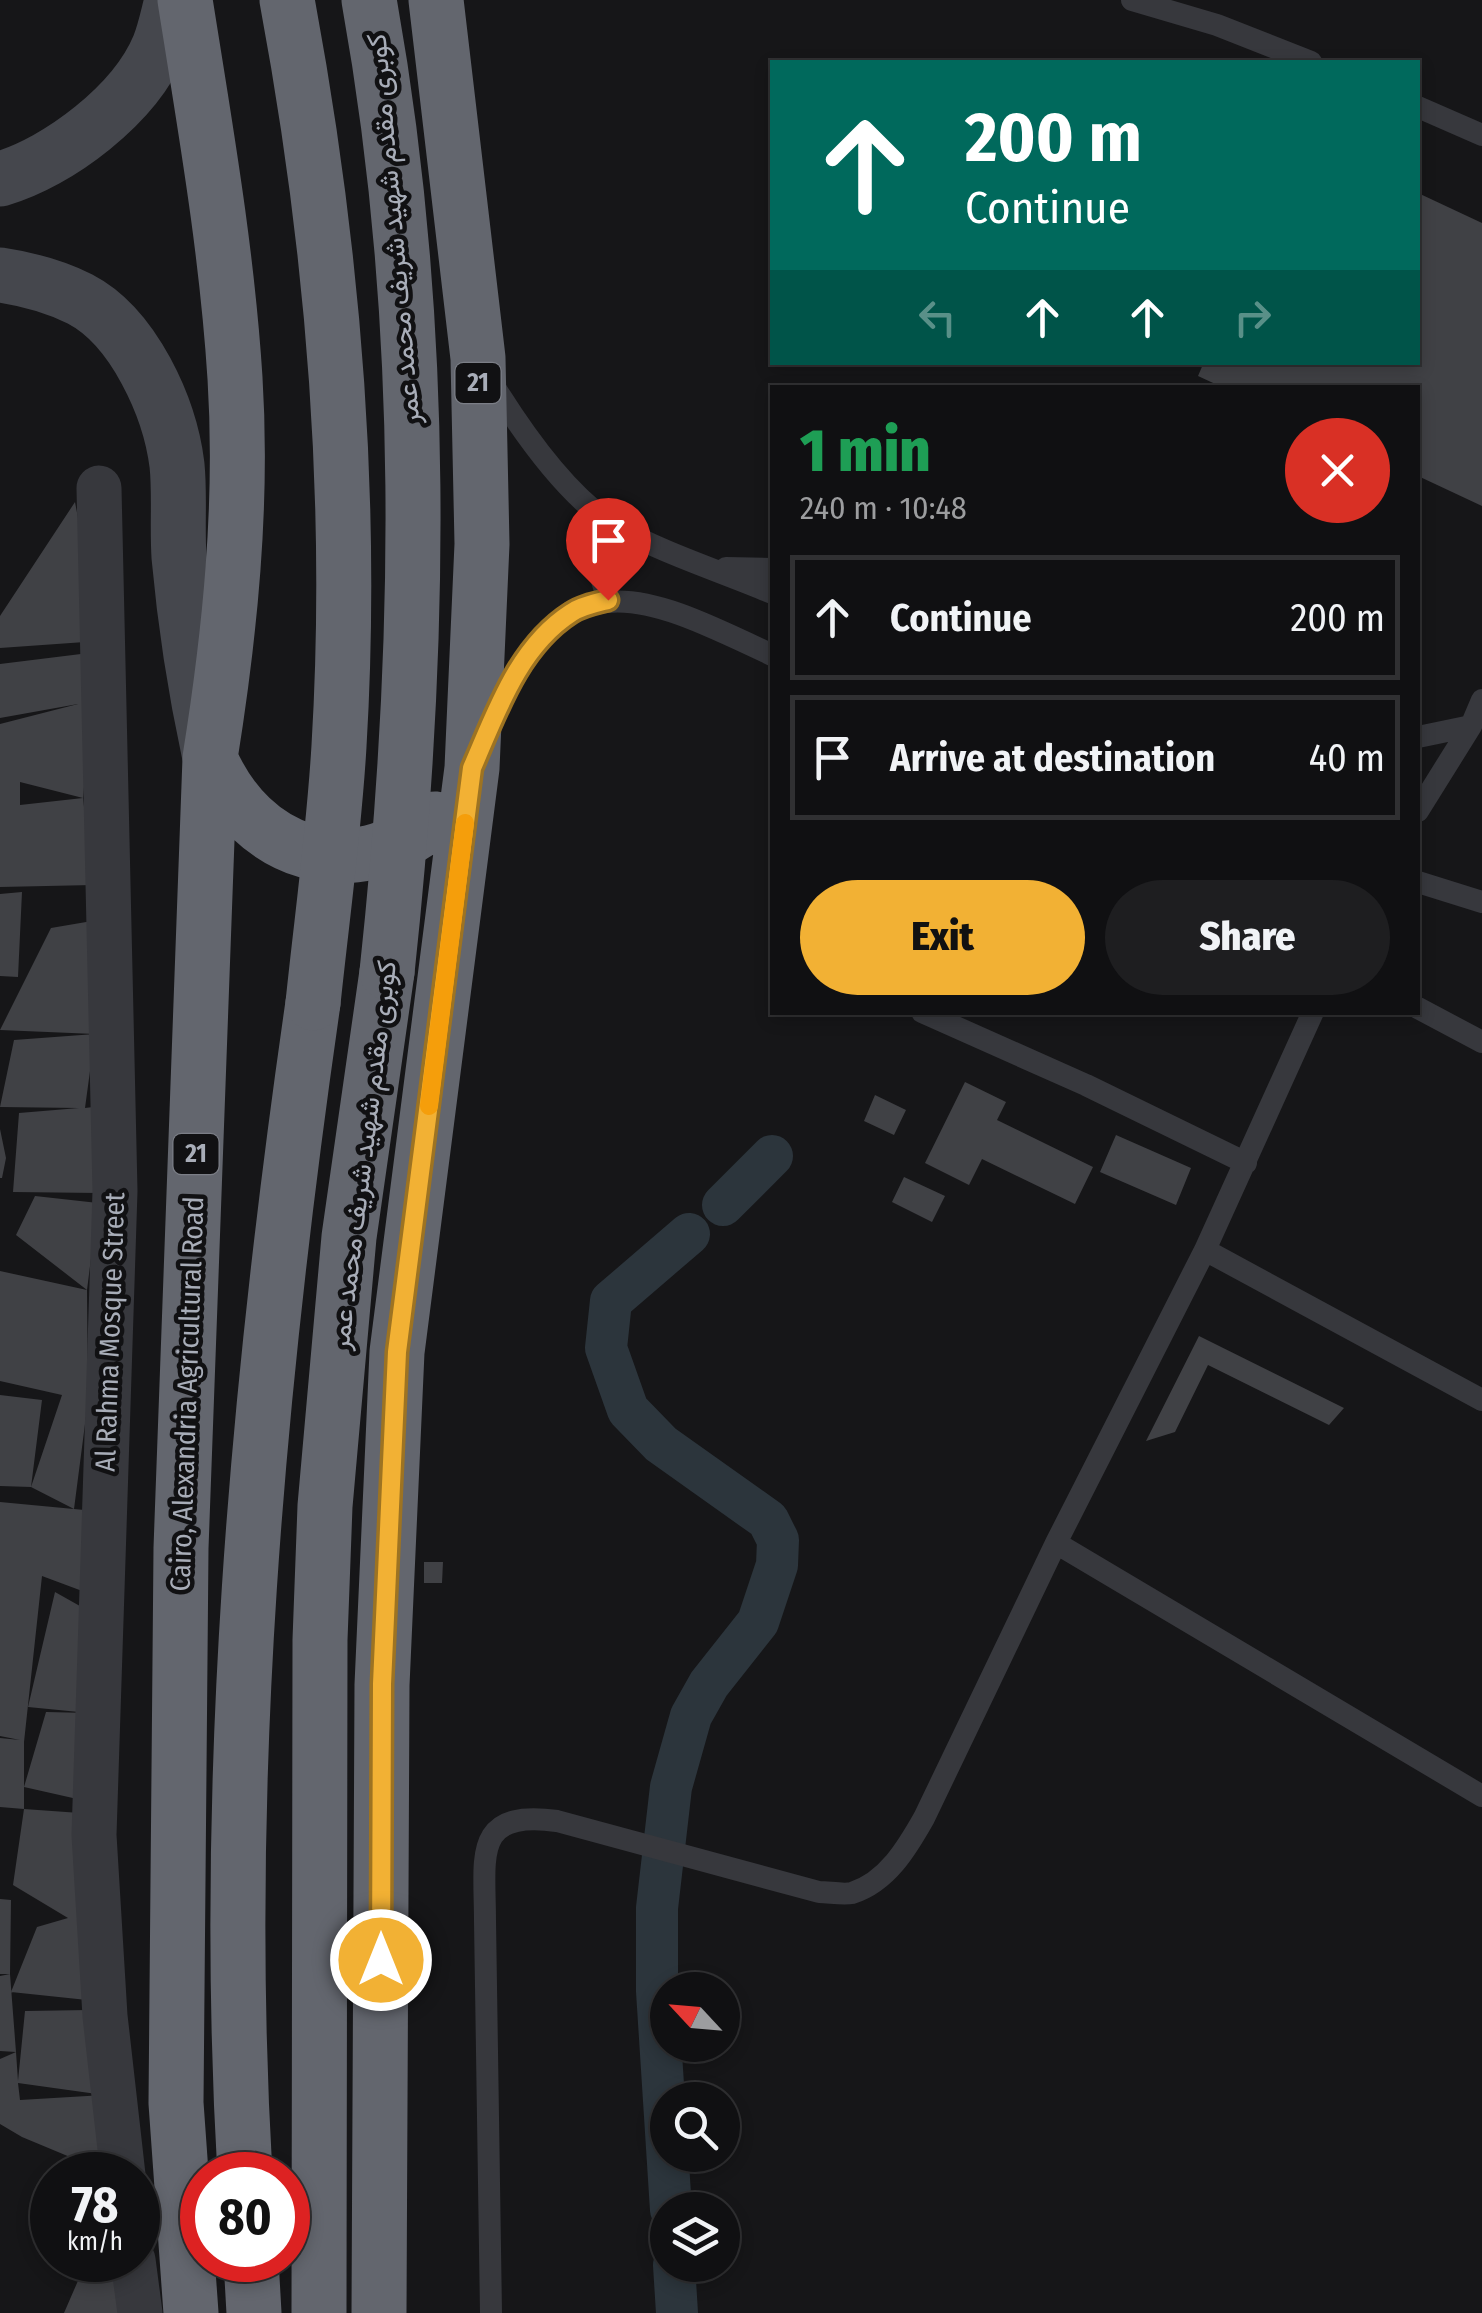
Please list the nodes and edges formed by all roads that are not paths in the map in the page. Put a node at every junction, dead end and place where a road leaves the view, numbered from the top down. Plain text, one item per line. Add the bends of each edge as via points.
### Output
1 (172, 0) edge
2 (185, 0) edge
3 (288, 0) edge
4 (369, 0) edge
5 (436, 0) edge
6 (1132, 0) edge
7 (1306, 60) edge
8 (1420, 108) edge
9 (1482, 136) edge
10 (0, 179) edge
11 (0, 275) edge
12 (478, 358) junction
13 (99, 488) dead end
14 (616, 526) junction
15 (714, 568) junction
16 (770, 569) edge
17 (770, 592) edge
18 (608, 600) junction
19 (705, 624) junction
20 (770, 654) edge
21 (770, 667) edge
22 (1482, 700) edge
23 (1470, 726) junction
24 (1420, 737) edge
25 (210, 758) junction
26 (472, 768) junction
27 (1420, 808) edge
28 (1420, 883) edge
29 (1482, 902) edge
30 (1420, 1009) edge
31 (929, 1015) edge
32 (1312, 1015) edge
33 (1482, 1042) edge
34 (1246, 1163) junction
35 (1205, 1250) junction
36 (1482, 1400) edge
37 (1056, 1542) junction
38 (1482, 1796) edge
39 (120, 2152) edge
40 (245, 2152) edge
41 (136, 2282) edge
42 (252, 2282) edge
43 (140, 2313) edge
44 (191, 2313) edge
45 (254, 2313) edge
46 (320, 2313) edge
47 (379, 2313) edge
48 (491, 2313) edge

1 - 10 main road via 159,47 110,110 46,160
2 - 25 highway, Cairo, Alexandria Agricultural Road / 21 via 236,382 234,571
3 - 40 highway, bridge via 325,236 337,364 344,620 339,748 272,1319 248,1623 240,1950
4 - 46 highway, كوبرى مقدم شهيد شريف محمد عمر, bridge via 394,181 412,435 414,572 401,839 349,1237 325,1506
5 - 12 highway, 21
6 - 7 lane
8 - 9 lane
11 - 25 main road via 82,300 124,339 158,395 177,467 188,639
12 - 14 lane via 524,436
12 - 26 highway, 21 via 482,544
13 - 39 street, Al Rahma Mosque Street via 115,1192 94,1835
14 - 15 lane
14 - 18 lane via 599,571
15 - 16 lane
15 - 17 lane
18 - 19 lane via 650,604
18 - 26 lane via 574,610 542,635 508,686
19 - 20 lane
19 - 21 lane
22 - 23 lane
23 - 24 lane
23 - 27 lane
25 - 26 highway via 221,784 258,827 308,852 337,856 365,854 418,833 458,793
25 - 44 highway, Cairo, Alexandria Agricultural Road / 21 via 180,1548 176,2103
26 - 47 highway, 21 via 397,1352 382,1684
28 - 29 lane
30 - 33 lane
31 - 34 lane
32 - 34 lane
34 - 35 lane
35 - 36 lane
35 - 37 lane
37 - 38 lane
37 - 48 lane via 902,1858 850,1894 788,1886 534,1818 510,1821 491,1835 485,1858
41 - 43 street
42 - 45 highway

